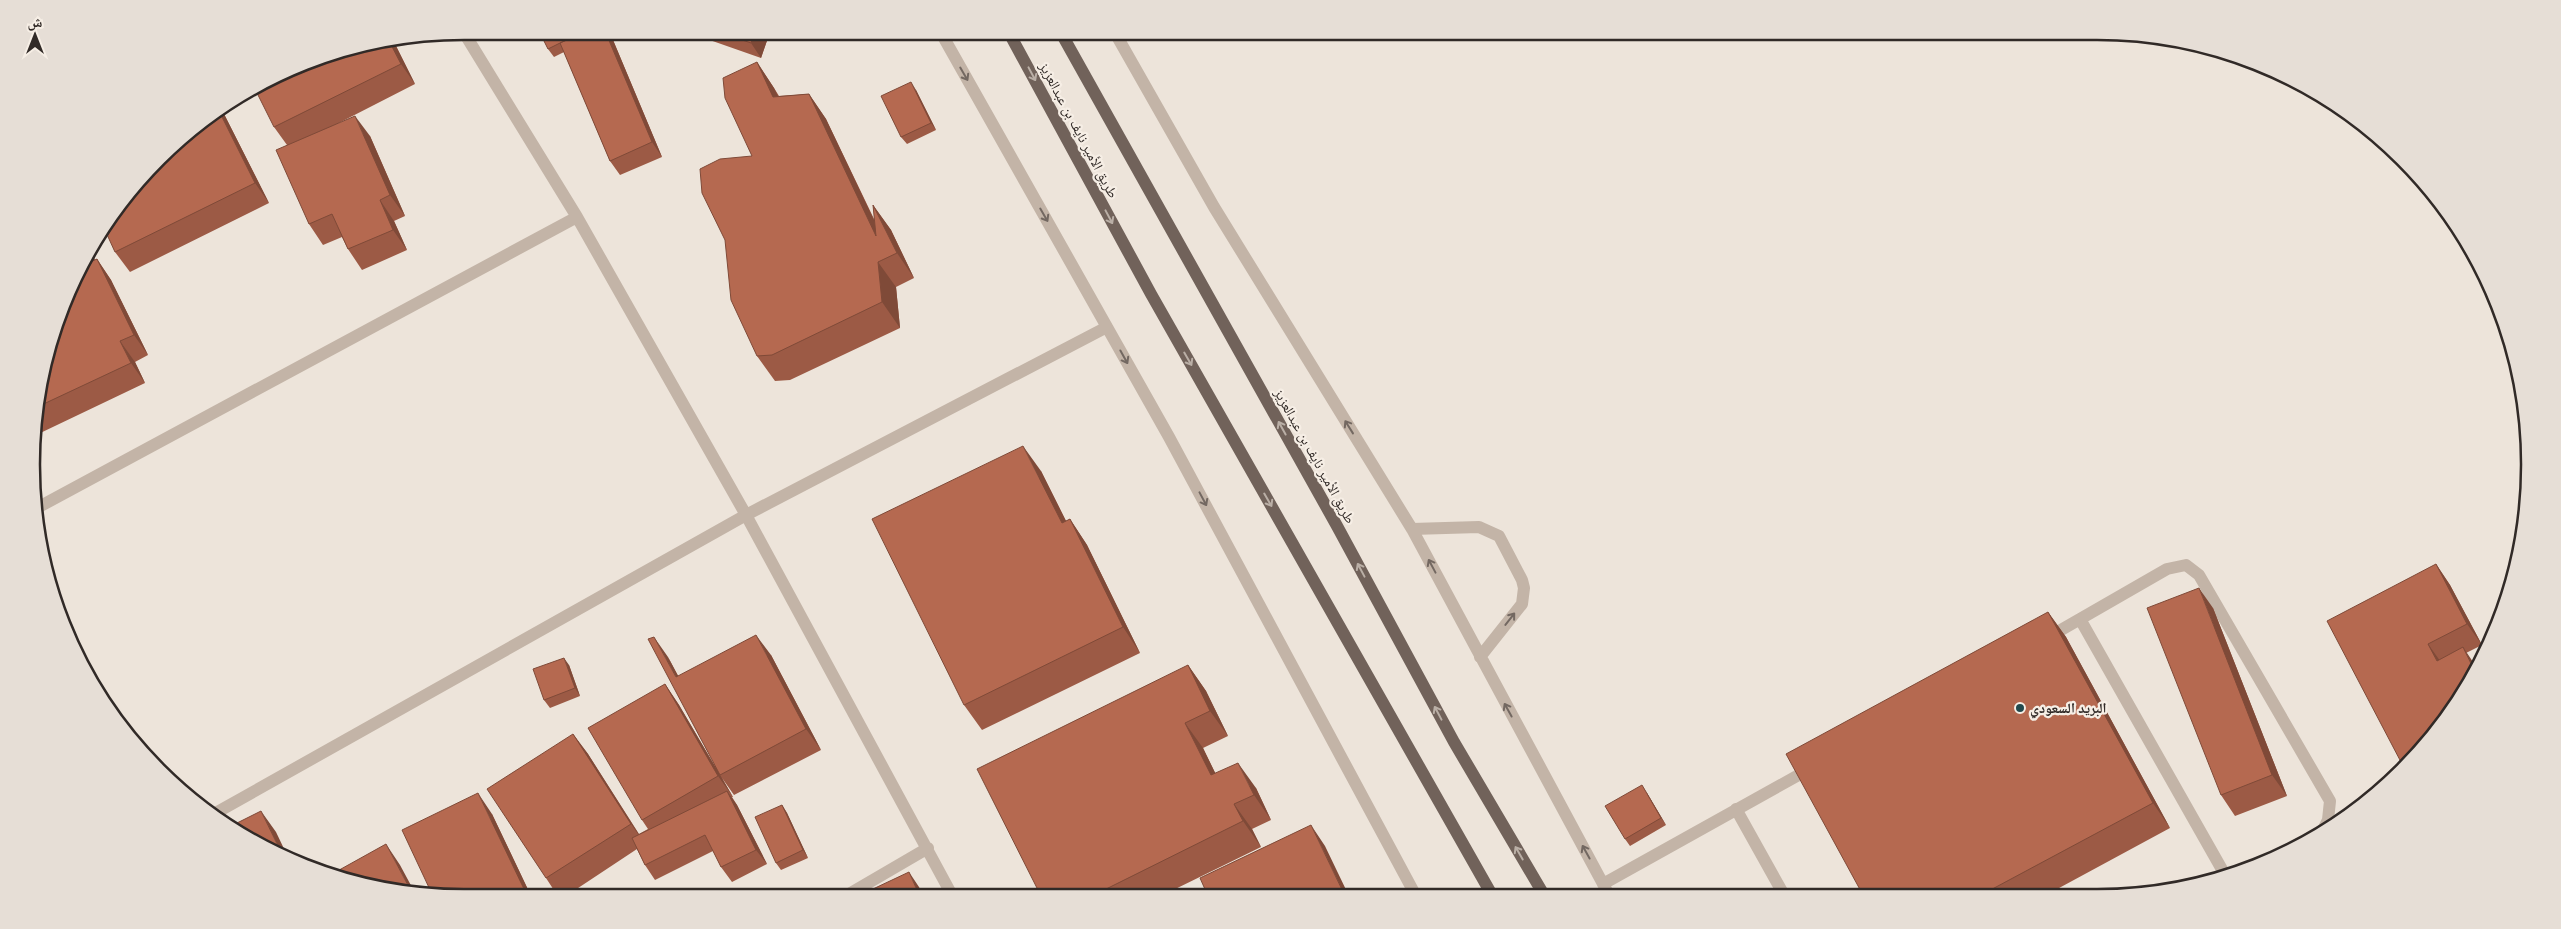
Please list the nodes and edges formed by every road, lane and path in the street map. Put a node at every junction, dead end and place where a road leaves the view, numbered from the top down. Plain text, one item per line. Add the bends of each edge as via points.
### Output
1 (469, 40) edge
2 (945, 40) edge
3 (1013, 40) edge
4 (1065, 40) edge
5 (1119, 40) edge
6 (577, 217) junction
7 (1107, 327) junction
8 (42, 505) edge
9 (746, 515) junction
10 (1412, 530) junction
11 (2080, 619) junction
12 (2037, 643) edge
13 (1480, 657) junction
14 (1822, 762) edge
15 (1736, 809) junction
16 (220, 811) edge
17 (2328, 820) edge
18 (928, 848) junction
19 (2223, 869) edge
20 (858, 889) edge
21 (949, 889) edge
22 (1412, 889) edge
23 (1488, 889) edge
24 (1540, 889) edge
25 (1605, 889) edge
26 (1608, 889) edge
27 (1781, 889) edge

1 - 6 street
2 -> 7 street
3 -> 23 main road, طريق الأمير نايف بن عبدالعزيز via 1151,294
24 -> 4 main road, طريق الأمير نايف بن عبدالعزيز via 1454,742
10 -> 5 street via 1214,207
6 - 8 street
6 - 9 street
7 - 9 street
7 -> 22 street
9 - 16 street
9 - 18 street
13 -> 10 street
13 -> 10 street via 1522,604 1522,580 1499,536 1479,528
11 - 12 street
11 - 17 street via 2167,569 2186,565 2199,575 2330,801
11 - 19 street
25 -> 13 street
14 - 15 street
15 - 26 street
15 - 27 street
18 - 20 street
18 - 21 street

